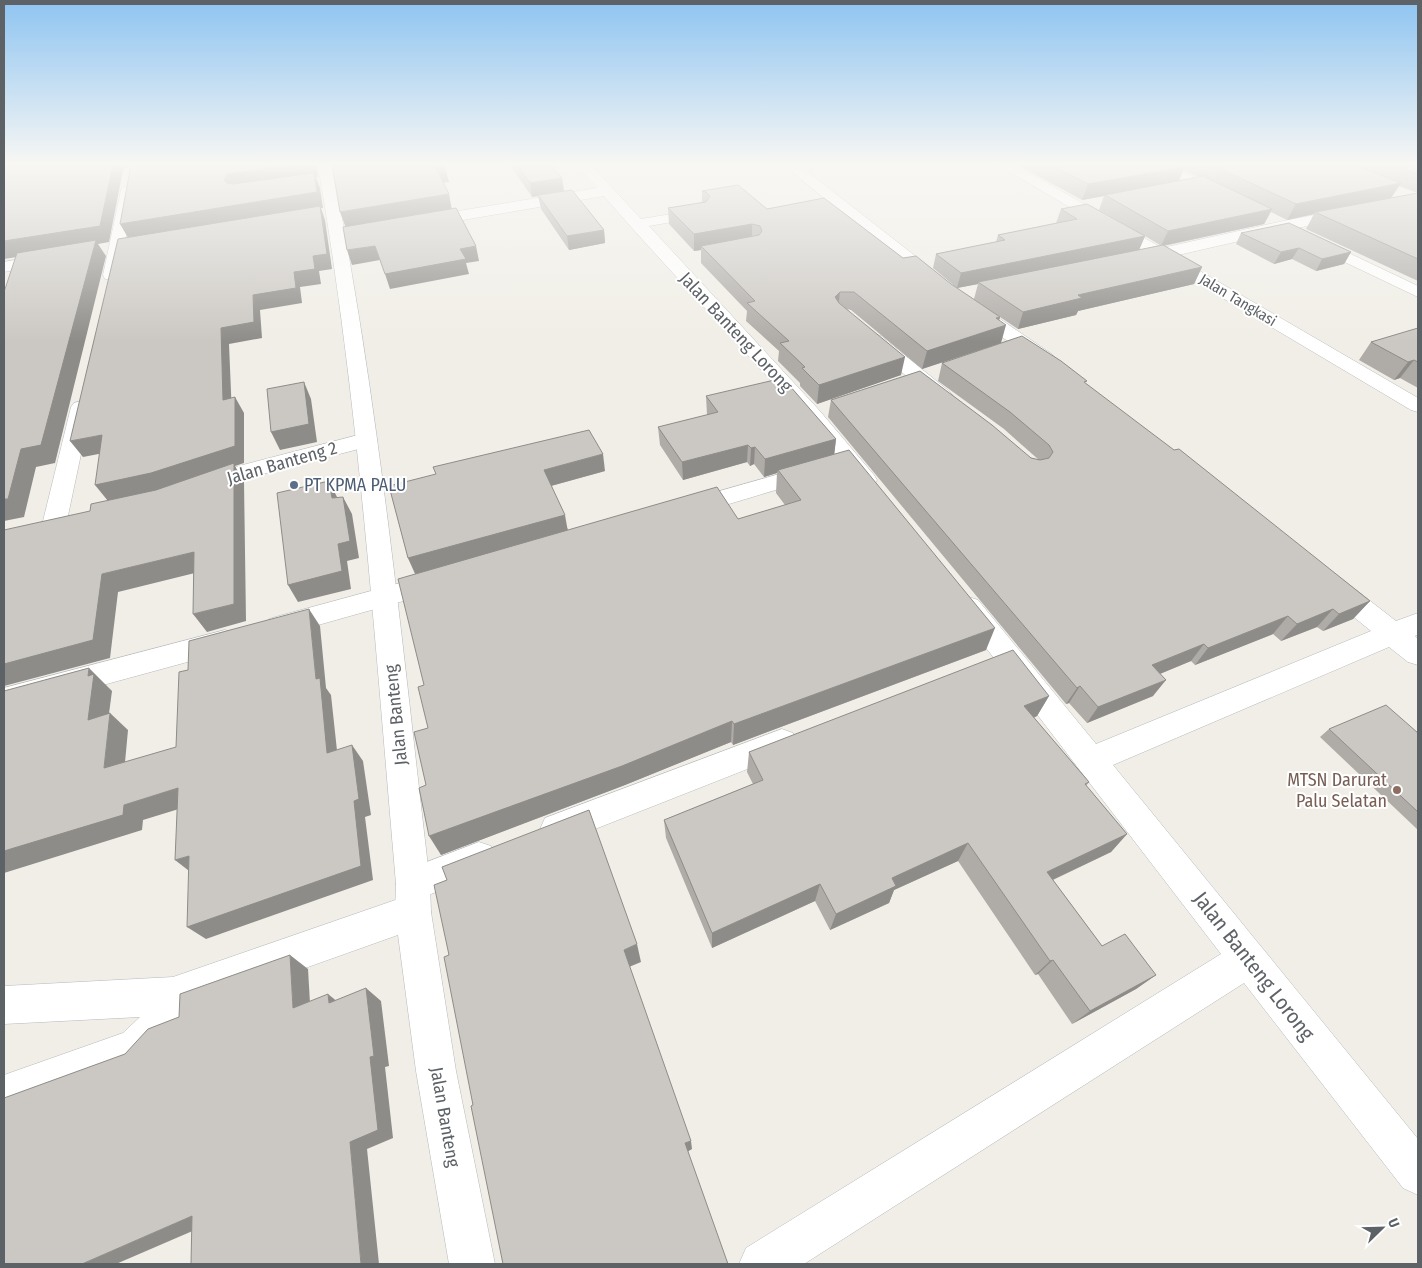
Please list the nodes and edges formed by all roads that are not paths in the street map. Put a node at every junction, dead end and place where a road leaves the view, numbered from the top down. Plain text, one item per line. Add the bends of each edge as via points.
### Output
1 (122, 224) edge
2 (334, 224) edge
3 (410, 224) edge
4 (636, 224) edge
5 (865, 224) edge
6 (1111, 224) edge
7 (1279, 224) edge
8 (1293, 224) edge
9 (405, 225) edge
10 (1283, 226) junction
11 (136, 245) edge
12 (118, 248) junction
13 (99, 251) dead end
14 (1159, 253) junction
15 (61, 257) edge
16 (1140, 257) edge
17 (4, 266) edge
18 (1418, 292) edge
19 (107, 296) edge
20 (860, 328) edge
21 (1062, 370) edge
22 (85, 391) edge
23 (1418, 406) edge
24 (958, 407) edge
25 (366, 440) junction
26 (851, 461) junction
27 (185, 493) edge
28 (882, 500) edge
29 (670, 514) edge
30 (29, 530) edge
31 (1316, 572) edge
32 (460, 575) edge
33 (951, 585) edge
34 (384, 597) junction
35 (1405, 628) edge
36 (1418, 654) edge
37 (4, 700) edge
38 (812, 730) edge
39 (1090, 760) junction
40 (413, 898) junction
41 (1248, 959) junction
42 (173, 996) junction
43 (4, 1005) edge
44 (4, 1096) edge
45 (1418, 1173) edge
46 (472, 1264) edge
47 (762, 1264) edge

1 - 12 street
2 - 25 street, Jalan Banteng
3 - 9 street
4 - 26 street, Jalan Banteng Lorong via 680,261 821,411
5 - 21 street via 1015,347
6 - 14 street, Jalan Tangkasi
7 - 10 street
8 - 10 street
10 - 14 street
10 - 18 street
11 - 12 street
12 - 13 street
12 - 19 street
14 - 16 street
14 - 23 street, Jalan Tangkasi
15 - 17 street
20 - 24 street
22 - 30 street via 64,523
25 - 27 street, Jalan Banteng 2 via 247,471
25 - 34 street, Jalan Banteng
26 - 28 street, Jalan Banteng Lorong
26 - 29 street
31 - 35 street
32 - 34 street
33 - 39 street, Jalan Banteng Lorong via 994,661
34 - 37 street
34 - 40 street, Jalan Banteng
35 - 36 street
35 - 39 street
38 - 40 street via 519,843
39 - 41 street, Jalan Banteng Lorong
40 - 42 street
40 - 46 street, Jalan Banteng via 436,1071
41 - 45 street, Jalan Banteng Lorong
41 - 47 street
42 - 43 street
42 - 44 street via 168,1013 136,1048

